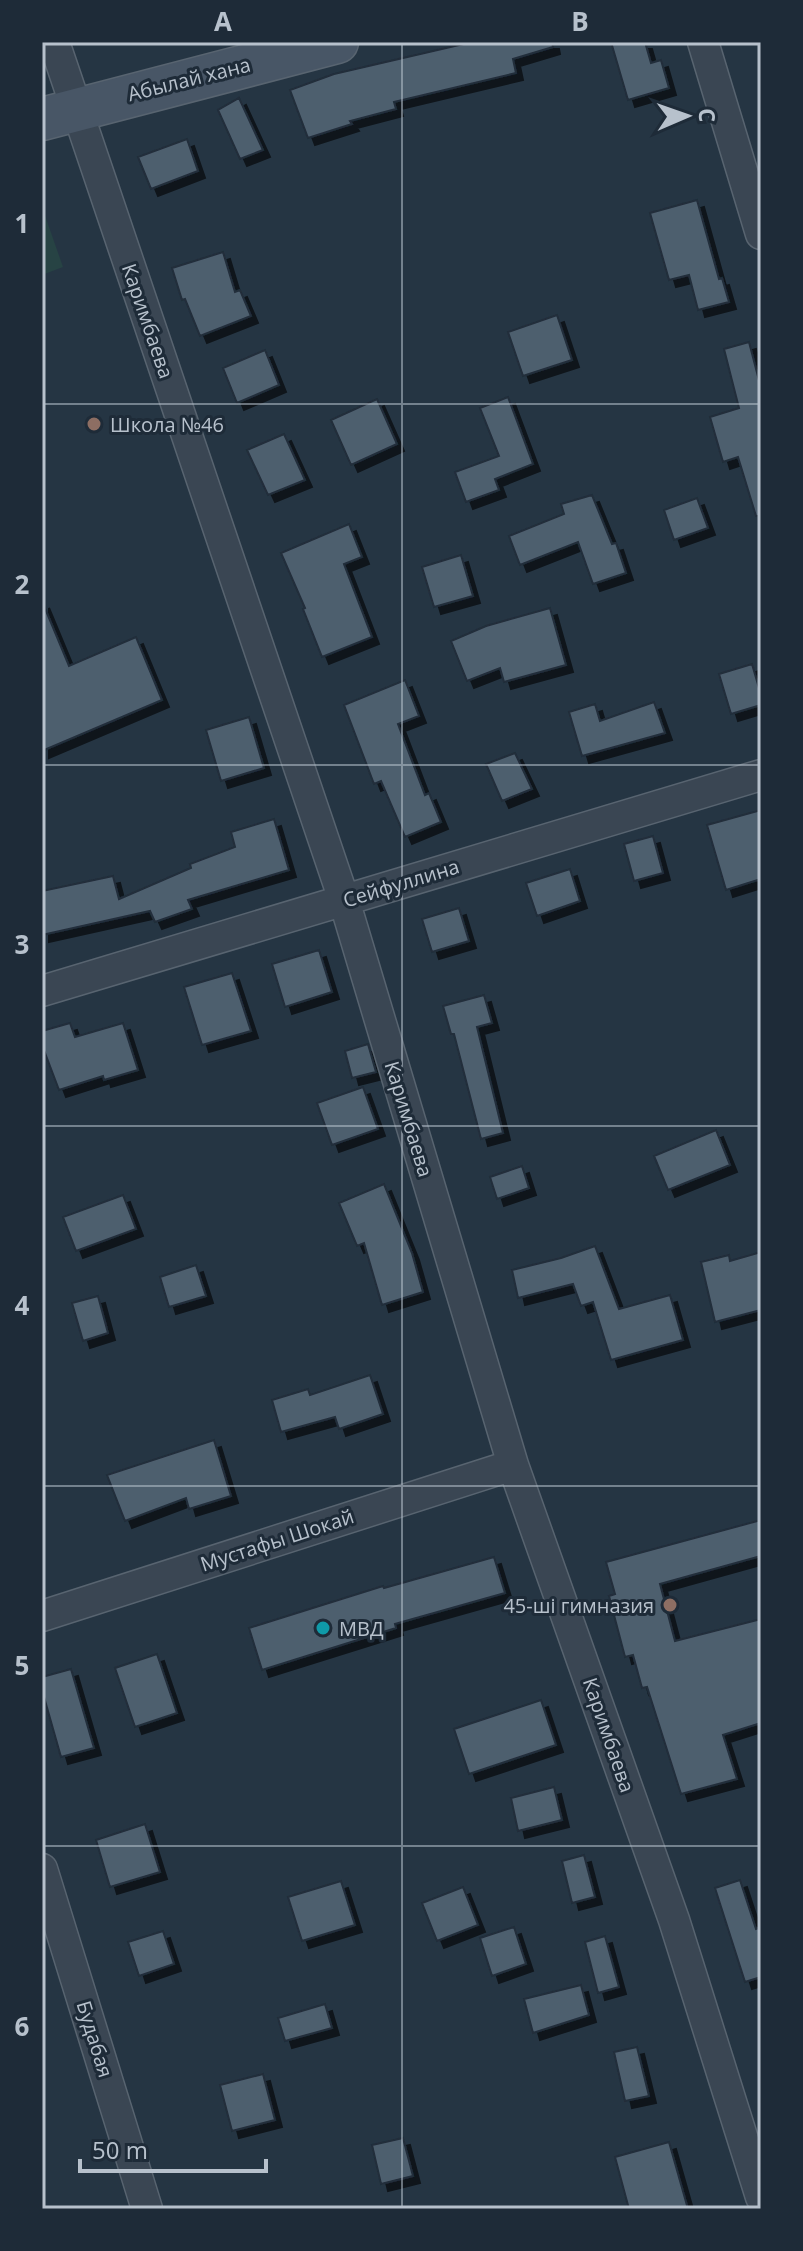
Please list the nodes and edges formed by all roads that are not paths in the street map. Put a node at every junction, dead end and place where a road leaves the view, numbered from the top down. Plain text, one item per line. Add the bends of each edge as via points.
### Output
1 (54, 42) edge
2 (337, 42) edge
3 (703, 42) edge
4 (59, 113) edge
5 (761, 234) edge
6 (761, 775) edge
7 (344, 900) junction
8 (42, 991) edge
9 (513, 1465) junction
10 (42, 1616) edge
11 (42, 1869) edge
12 (761, 2197) edge
13 (147, 2209) edge

1 - 4 street, Каримбаева
2 - 4 main road, Абылай хана
3 - 5 street
4 - 7 street, Каримбаева
6 - 7 street, Сейфуллина
7 - 8 street, Сейфуллина
7 - 9 street, Каримбаева
9 - 10 street, Мустафы Шокай
9 - 12 street, Каримбаева via 674,1920
11 - 13 street, Будабая

